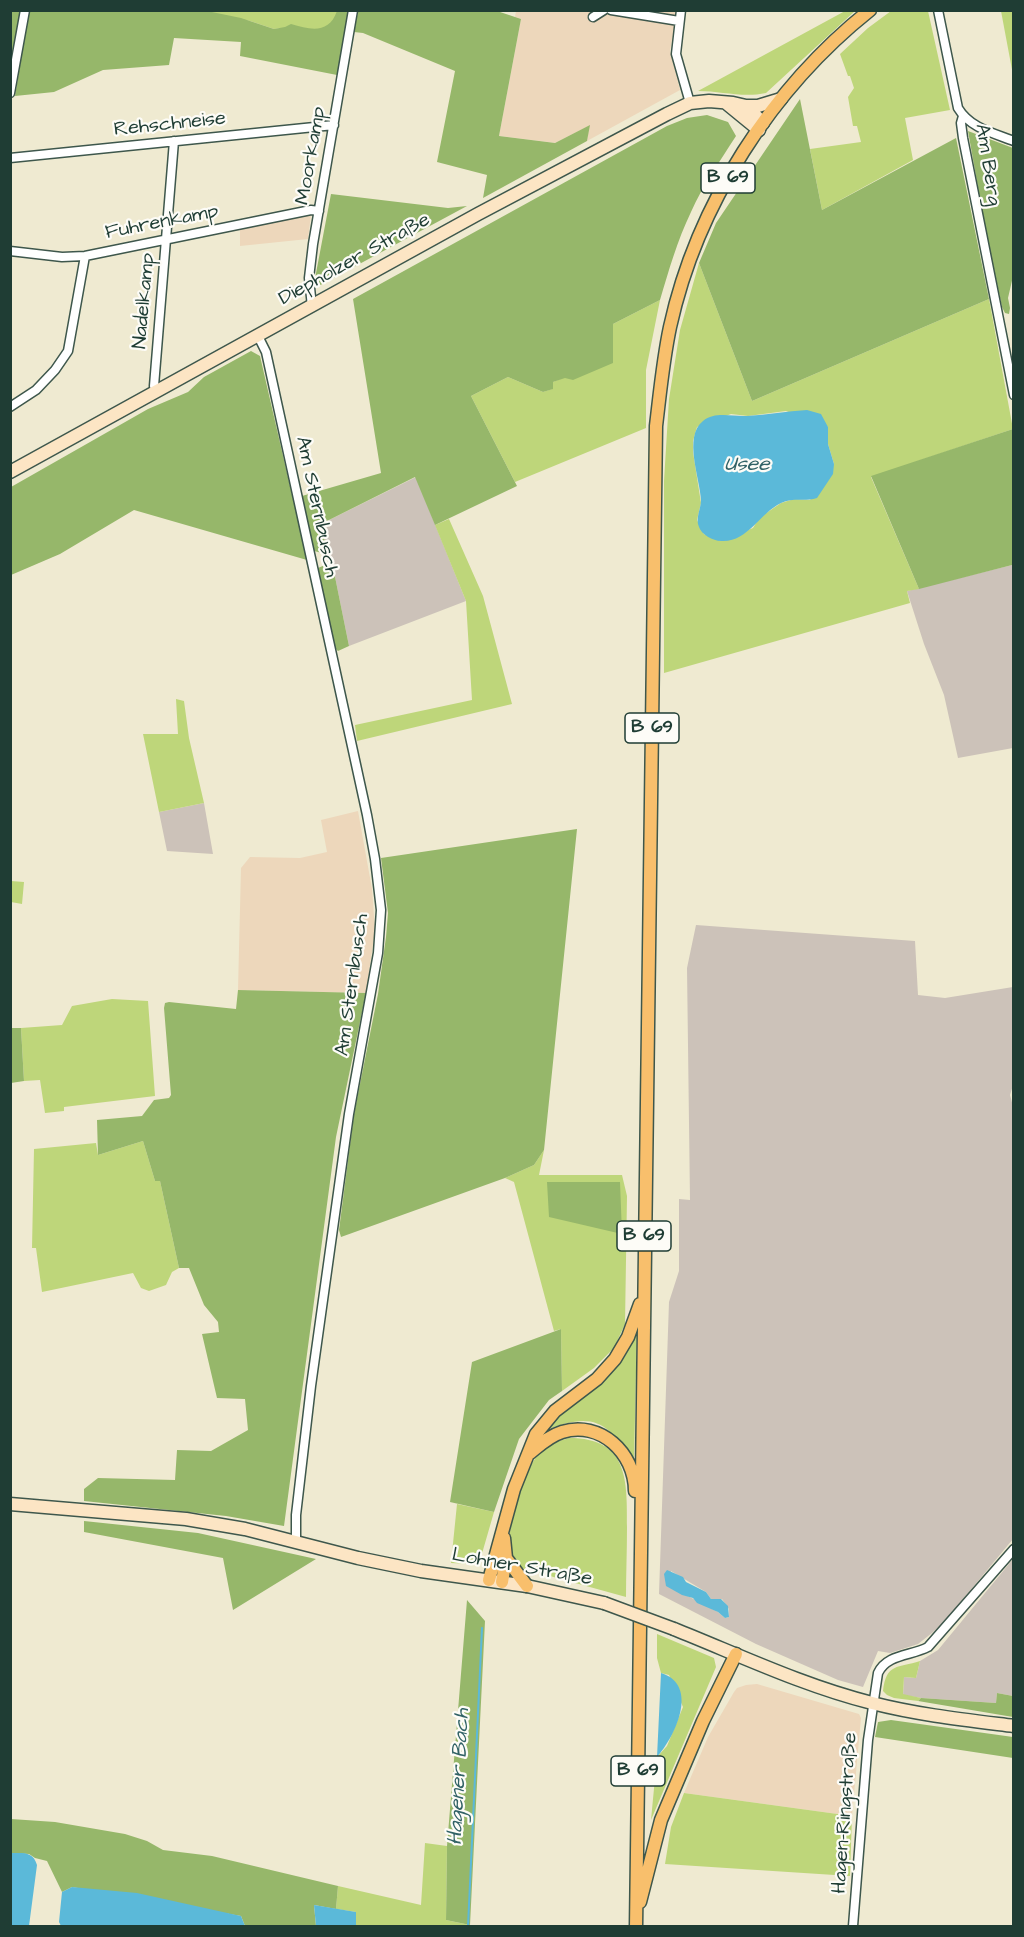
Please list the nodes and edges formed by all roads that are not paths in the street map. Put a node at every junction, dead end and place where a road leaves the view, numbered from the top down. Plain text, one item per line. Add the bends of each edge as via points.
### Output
1 (25, 10) edge
2 (353, 10) edge
3 (604, 10) edge
4 (611, 10) edge
5 (681, 10) edge
6 (870, 10) edge
7 (938, 10) edge
8 (593, 17) dead end
9 (679, 21) junction
10 (10, 93) edge
11 (781, 99) junction
12 (725, 102) junction
13 (690, 103) junction
14 (746, 106) junction
15 (963, 116) junction
16 (334, 126) junction
17 (761, 126) junction
18 (174, 141) junction
19 (1014, 141) edge
20 (10, 158) edge
21 (319, 211) junction
22 (166, 240) junction
23 (10, 251) edge
24 (85, 256) junction
25 (312, 307) junction
26 (258, 336) junction
27 (157, 391) junction
28 (1014, 395) edge
29 (10, 407) edge
30 (10, 472) edge
31 (643, 1297) junction
32 (527, 1455) junction
33 (10, 1504) edge
34 (503, 1533) junction
35 (640, 1533) junction
36 (296, 1540) junction
37 (1014, 1549) edge
38 (506, 1558) junction
39 (489, 1580) junction
40 (502, 1582) junction
41 (527, 1586) junction
42 (736, 1654) junction
43 (872, 1703) junction
44 (1014, 1726) edge
45 (636, 1912) junction
46 (636, 1926) edge
47 (854, 1926) edge

1 - 10 street
2 - 16 street, Moorkamp
3 - 8 street
4 - 9 street
5 - 9 street
6 - 11 main road, B 69
7 - 15 street, Am Berg via 955,99
9 - 13 street via 676,54
11 - 14 main road
11 - 17 main road, B 69
12 - 13 main road, Diepholzer Straße
12 - 14 main road, Diepholzer Straße
12 - 17 main road
13 - 25 main road, Diepholzer Straße via 478,214
14 - 17 main road
15 - 19 street via 976,126
15 - 28 street, Am Berg via 962,130
16 - 18 street, Rehschneise
16 - 21 street, Moorkamp
17 - 31 main road, B 69 via 729,175 702,230 683,283 662,370 656,426
18 - 20 street, Rehschneise
18 - 22 street, Nadelkamp
21 - 22 street, Fuhrenkamp
21 - 25 street, Moorkamp via 309,278
22 - 24 street, Fuhrenkamp
22 - 27 street, Nadelkamp via 154,386
23 - 24 street, Fuhrenkamp
24 - 29 street via 68,351 36,390
25 - 26 main road, Diepholzer Straße
26 - 27 main road, Diepholzer Straße
26 - 36 street, Am Sternbusch via 266,352 367,815 381,910 378,953 349,1114 311,1386
27 - 30 main road, Diepholzer Straße
31 - 32 main road via 615,1359 597,1379 547,1419
31 - 35 main road, B 69
32 - 34 main road
32 - 35 main road via 563,1432 590,1431 607,1438 620,1450 635,1483 634,1517
33 - 36 main road, Lohner Straße via 186,1519
34 - 38 main road
34 - 39 main road
35 - 45 main road, B 69
36 - 39 main road, Lohner Straße via 357,1558
37 - 43 street, Hagen-Ringstraße via 928,1647 882,1665
38 - 40 main road
38 - 41 main road
39 - 40 main road, Lohner Straße
40 - 41 main road, Lohner Straße
41 - 42 main road, Lohner Straße, bridge via 604,1603
42 - 43 main road, Lohner Straße via 793,1678
42 - 45 main road via 661,1820
43 - 44 main road, Lohner Straße
43 - 47 street, Hagen-Ringstraße
45 - 46 main road, B 69

